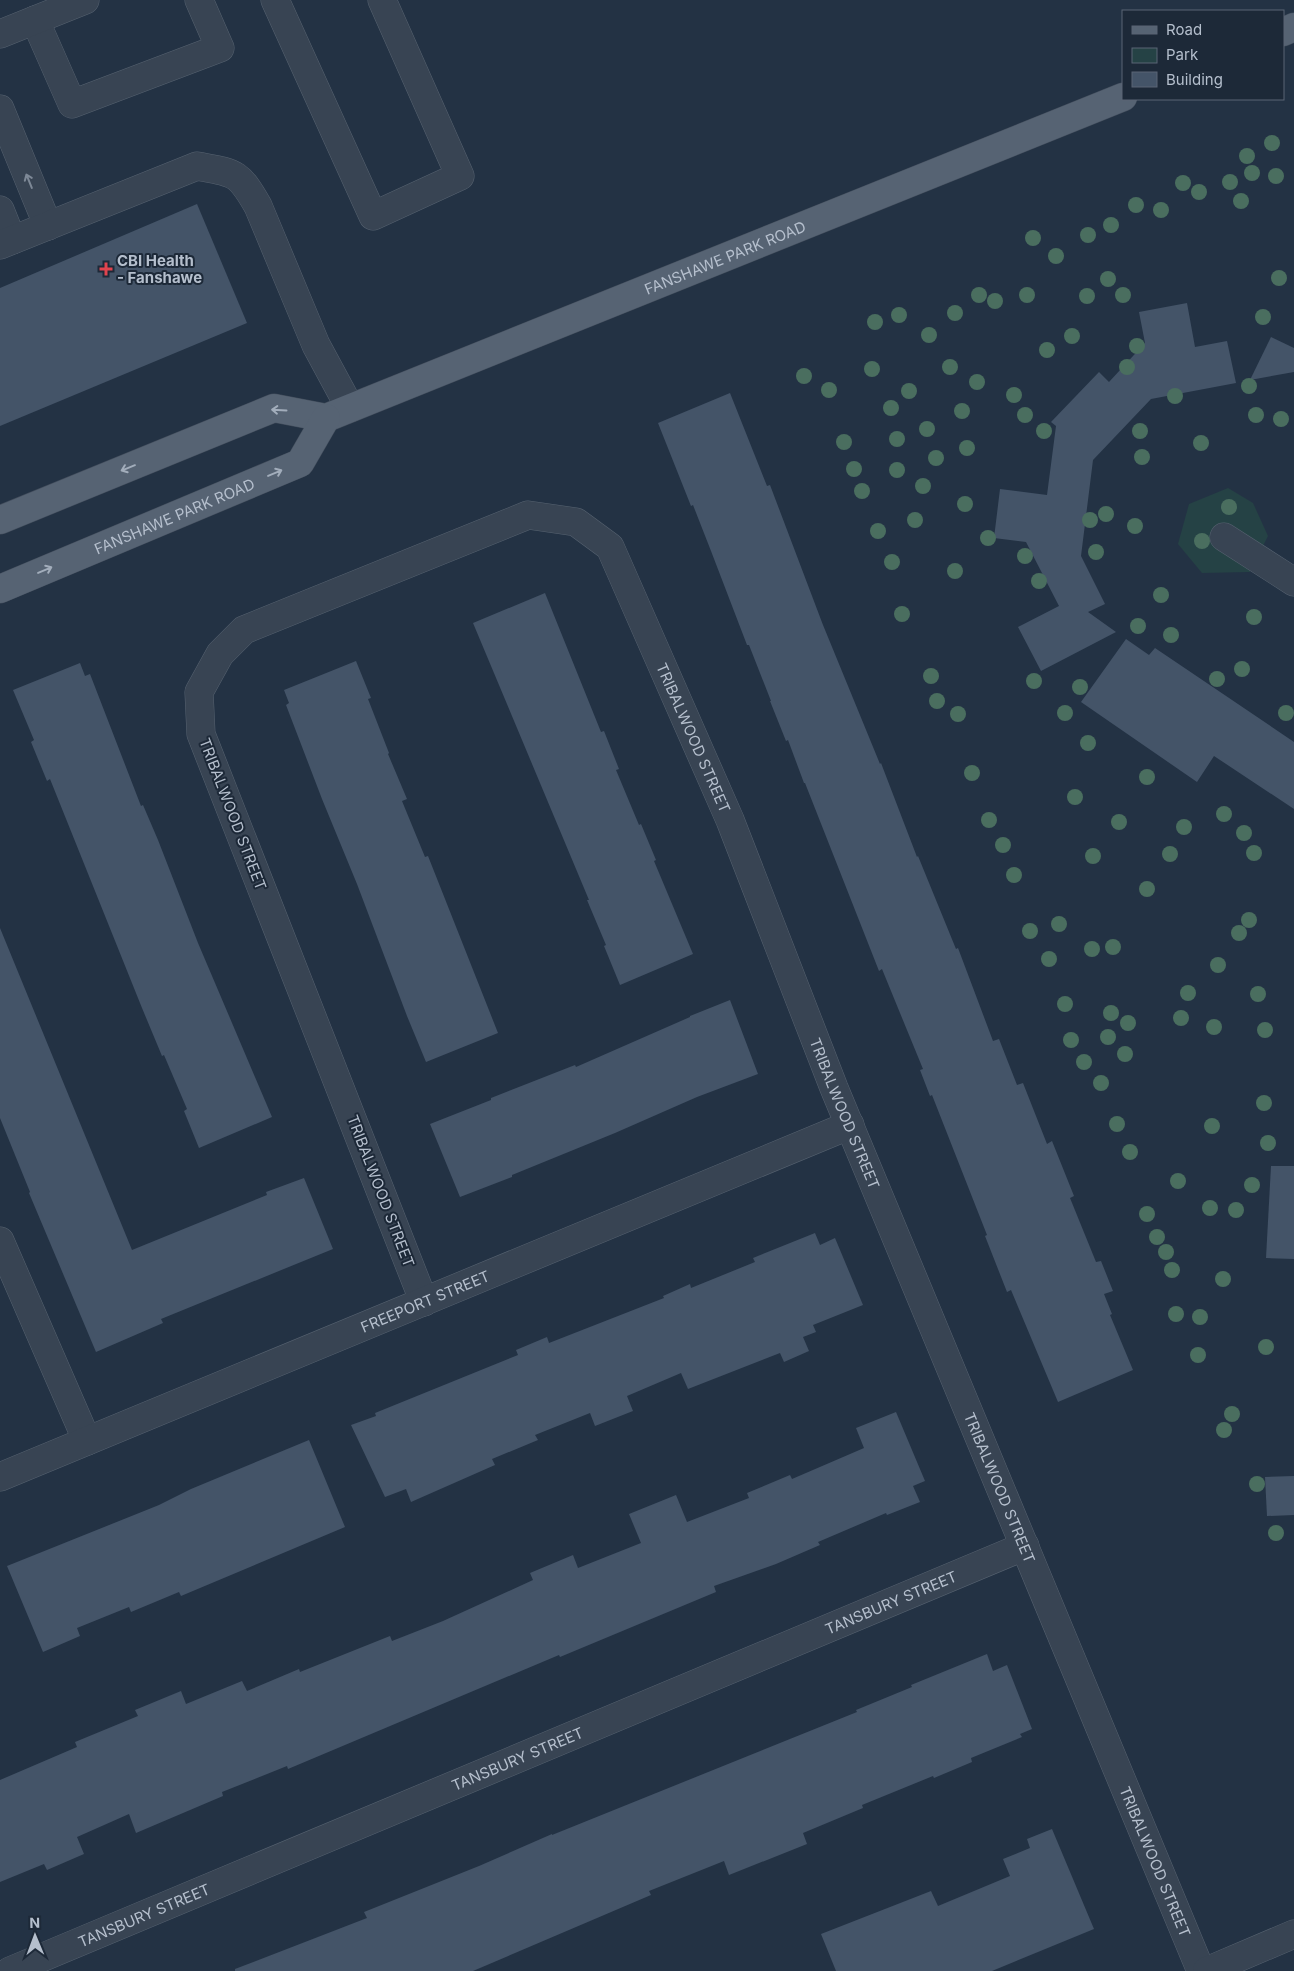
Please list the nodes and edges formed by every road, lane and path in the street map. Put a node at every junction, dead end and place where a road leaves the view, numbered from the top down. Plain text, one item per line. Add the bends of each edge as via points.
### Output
1 (85, 0) edge
2 (199, 0) edge
3 (275, 0) edge
4 (382, 0) edge
5 (35, 20) junction
6 (0, 34) edge
7 (1122, 96) edge
8 (0, 109) edge
9 (0, 210) edge
10 (48, 226) junction
11 (6, 242) edge
12 (338, 413) junction
13 (0, 520) edge
14 (1224, 537) dead end
15 (1294, 582) edge
16 (0, 588) edge
17 (850, 1125) junction
18 (0, 1241) edge
19 (424, 1302) junction
20 (87, 1441) junction
21 (0, 1477) edge
22 (1025, 1546) junction
23 (1294, 1934) edge
24 (10, 1971) edge
25 (1201, 1971) edge
26 (1207, 1971) edge

1 - 5 street
2 - 5 street via 220,48 72,104
3 - 4 street via 373,216 460,176
5 - 6 street
7 - 12 main road, FANSHAWE PARK ROAD
10 -> 8 street
9 - 11 street
10 - 11 street
10 - 12 street via 197,166 231,172 246,185 258,206 316,345
12 -> 13 main road via 274,408
16 -> 12 main road, FANSHAWE PARK ROAD via 300,463
14 - 15 street
17 - 19 street, FREEPORT STREET
17 - 19 street, TRIBALWOOD STREET via 730,820 610,547 576,522 528,515 244,630 220,654 199,692 201,734
17 - 22 street, TRIBALWOOD STREET
18 - 20 street
19 - 20 street, FREEPORT STREET
20 - 21 street, FREEPORT STREET
22 - 24 street, TANSBURY STREET
22 - 25 street, TRIBALWOOD STREET
23 - 26 street

